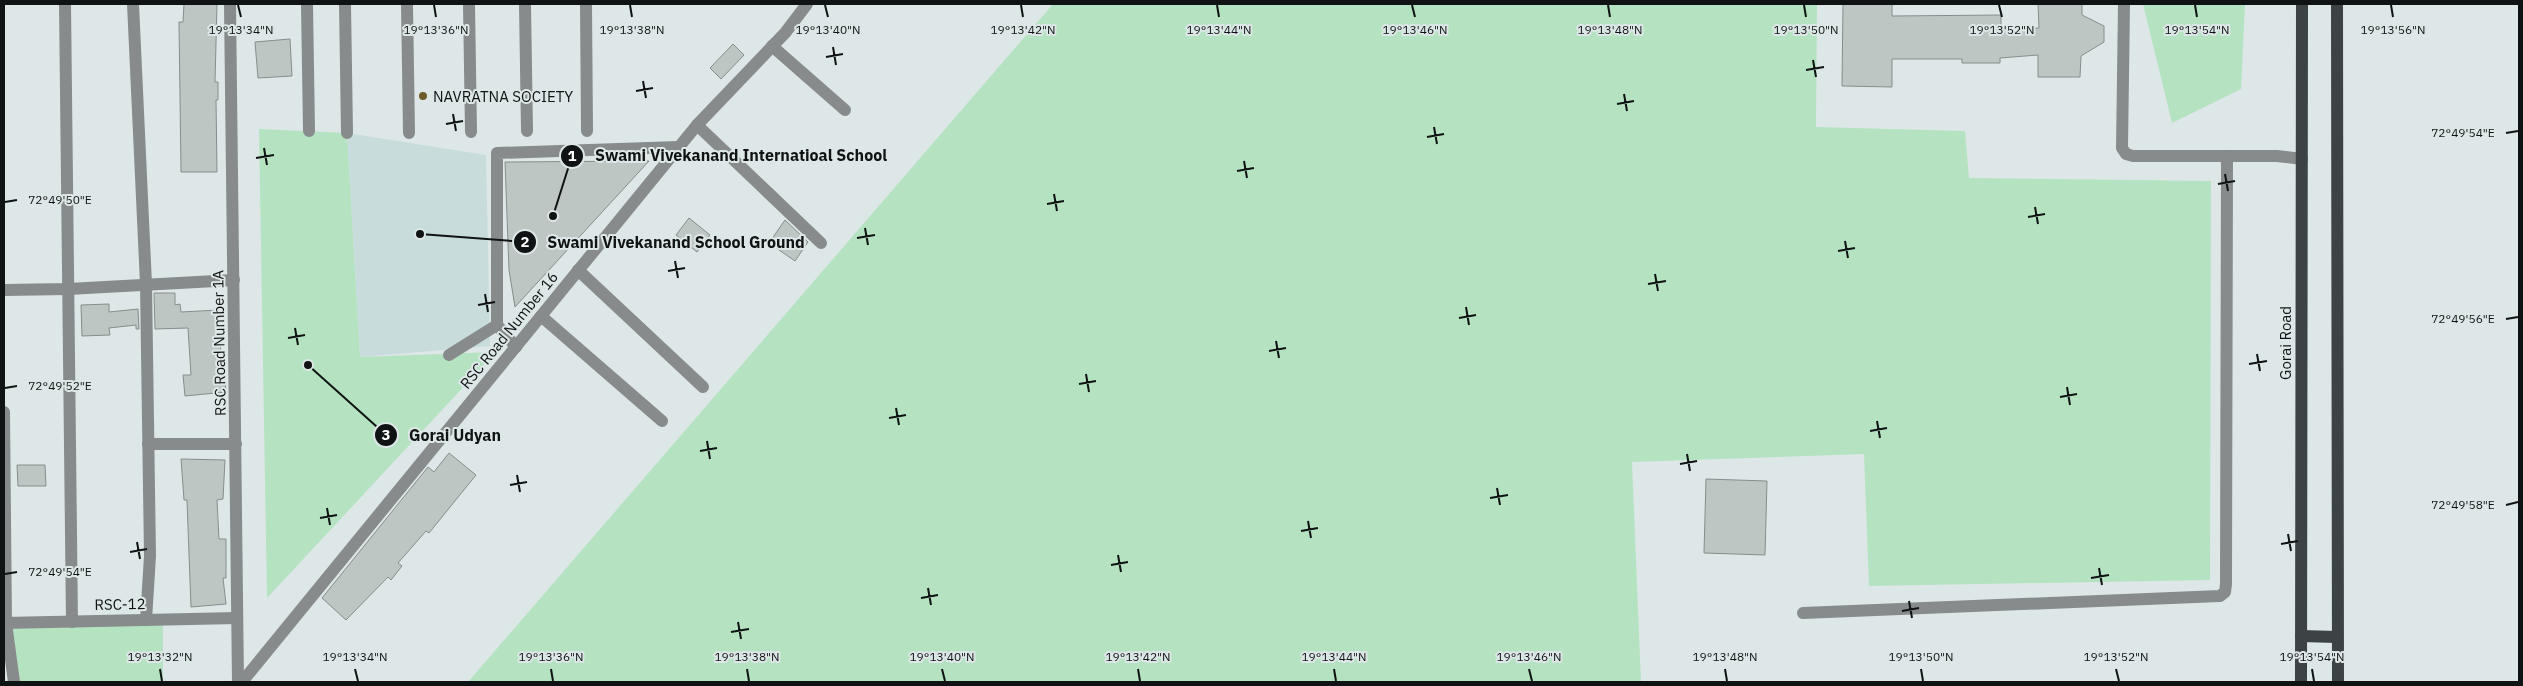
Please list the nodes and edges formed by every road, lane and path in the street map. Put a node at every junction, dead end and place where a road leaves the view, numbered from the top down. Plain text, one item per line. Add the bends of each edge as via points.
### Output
1 (65, 4) edge
2 (133, 4) edge
3 (230, 4) edge
4 (307, 4) edge
5 (345, 4) edge
6 (407, 4) edge
7 (470, 4) edge
8 (525, 4) edge
9 (586, 4) edge
10 (807, 4) edge
11 (2124, 4) edge
12 (2302, 4) edge
13 (2337, 4) edge
14 (772, 46) junction
15 (845, 110) dead end
16 (697, 125) junction
17 (309, 131) dead end
18 (526, 131) dead end
19 (587, 131) dead end
20 (471, 132) dead end
21 (347, 133) dead end
22 (409, 133) dead end
23 (678, 148) junction
24 (2227, 156) junction
25 (2302, 159) junction
26 (821, 243) dead end
27 (578, 270) junction
28 (234, 280) junction
29 (146, 284) junction
30 (4, 290) edge
31 (68, 290) junction
32 (541, 316) junction
33 (497, 325) junction
34 (516, 347) junction
35 (449, 355) dead end
36 (703, 387) dead end
37 (4, 412) edge
38 (662, 421) dead end
39 (148, 444) junction
40 (236, 444) junction
41 (1803, 612) dead end
42 (237, 618) junction
43 (146, 620) junction
44 (72, 622) junction
45 (5, 623) edge
46 (2301, 636) junction
47 (2337, 637) junction
48 (14, 682) edge
49 (238, 682) edge
50 (242, 682) edge
51 (2301, 682) edge
52 (2338, 682) edge

1 - 31 street
2 - 29 street
3 - 28 street, RSC Road Number 1A
4 - 17 street
5 - 21 street
6 - 22 street
7 - 20 street
8 - 18 street
9 - 19 street
10 - 14 street, RSC Road Number 16
11 - 24 street via 2122,148 2126,154
12 - 25 main road, Gorai Road
13 - 47 main road
14 - 15 street
14 - 16 street, RSC Road Number 16
16 - 23 street, RSC Road Number 16
16 - 26 street
23 - 27 street, RSC Road Number 16
23 - 33 street via 497,153
24 - 25 street
24 - 41 street via 2225,592 2220,596
25 - 46 main road, Gorai Road
27 - 32 street, RSC Road Number 16
27 - 36 street
28 - 29 street
28 - 40 street, RSC Road Number 1A
29 - 31 street
29 - 39 street
30 - 31 street
31 - 44 street
32 - 34 street, RSC Road Number 16
32 - 38 street
33 - 34 street
33 - 35 street
34 - 50 street, RSC Road Number 16
37 - 45 street
39 - 40 street
39 - 43 street via 150,556
40 - 42 street, RSC Road Number 1A
42 - 43 street, RSC-12
42 - 49 street, RSC Road Number 1A
43 - 44 street, RSC-12
44 - 45 street, RSC-12
45 - 48 street
46 - 47 main road
46 - 51 main road, Gorai Road
47 - 52 main road

